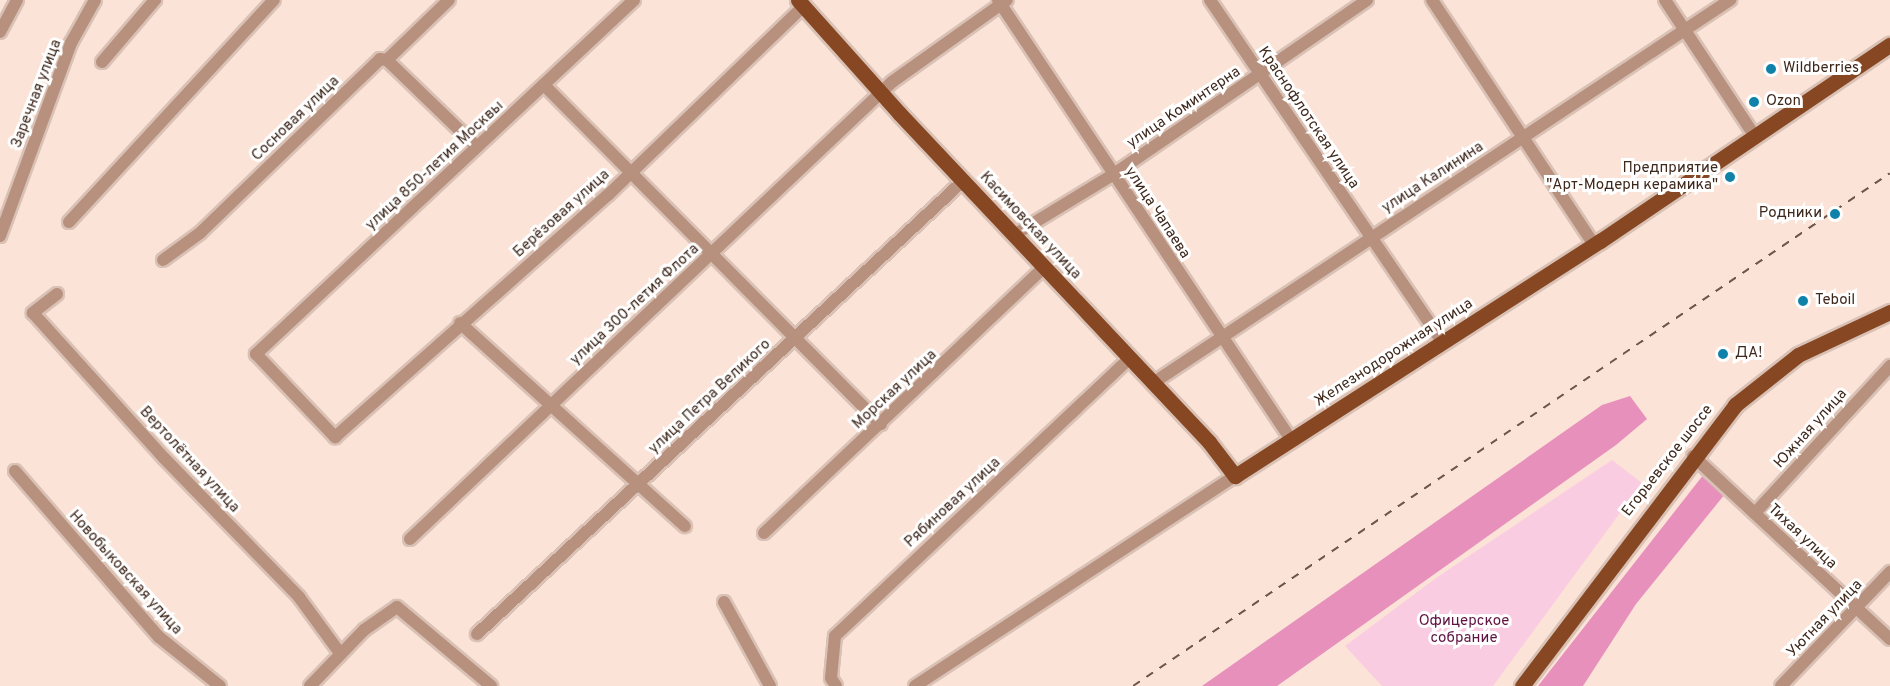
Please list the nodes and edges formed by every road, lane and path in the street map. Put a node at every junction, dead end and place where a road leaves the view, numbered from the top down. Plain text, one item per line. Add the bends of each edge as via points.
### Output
1 (16, 0) edge
2 (95, 0) edge
3 (155, 0) edge
4 (274, 0) edge
5 (449, 0) edge
6 (634, 0) edge
7 (1210, 0) edge
8 (1367, 0) edge
9 (1432, 0) edge
10 (1665, 0) edge
11 (1730, 0) edge
12 (1002, 1) edge
13 (801, 3) edge
14 (1685, 30) junction
15 (0, 32) edge
16 (1890, 45) edge
17 (387, 60) junction
18 (102, 62) dead end
19 (1260, 75) junction
20 (544, 85) junction
21 (880, 93) junction
22 (1754, 135) junction
23 (1522, 138) junction
24 (477, 147) junction
25 (633, 170) junction
26 (1114, 174) junction
27 (963, 181) junction
28 (69, 222) dead end
29 (1014, 235) junction
30 (1370, 235) junction
31 (0, 236) edge
32 (1594, 245) junction
33 (712, 254) junction
34 (163, 260) dead end
35 (1044, 267) junction
36 (57, 294) dead end
37 (1890, 312) edge
38 (460, 323) junction
39 (1219, 336) junction
40 (795, 338) junction
41 (1442, 342) junction
42 (1130, 358) junction
43 (1890, 366) edge
44 (1153, 383) junction
45 (551, 406) junction
46 (881, 424) junction
47 (335, 437) joint
48 (1292, 441) junction
49 (1693, 456) junction
50 (15, 471) dead end
51 (1235, 476) junction
52 (639, 483) junction
53 (1755, 513) junction
54 (685, 526) dead end
55 (764, 533) dead end
56 (410, 539) dead end
57 (1890, 572) edge
58 (724, 602) dead end
59 (1856, 608) junction
60 (477, 634) dead end
61 (1890, 639) edge
62 (340, 653) junction
63 (220, 686) edge
64 (310, 686) edge
65 (491, 686) edge
66 (770, 686) edge
67 (836, 686) edge
68 (915, 686) edge
69 (1522, 686) edge
70 (1781, 686) edge

1 - 15 street
2 - 31 street, Заречная улица via 71,43
3 - 18 street
4 - 28 street
5 - 17 street, Сосновая улица
6 - 20 street, улица 850-летия Москвы
7 - 19 street, Краснофлотская улица
8 - 19 street, улица Коминтерна
9 - 23 street
10 - 14 street
11 - 14 street, улица Калинина
12 - 21 street, улица 300-летия Флота via 910,66
12 - 26 street, улица Чапаева
13 - 21 main road, Касимовская улица
13 - 25 street, Берёзовая улица
14 - 22 street
14 - 23 street, улица Калинина
16 - 22 main road, Железнодорожная улица
17 - 24 street
17 - 34 street, Сосновая улица via 380,59 200,233
19 - 26 street, улица Коминтерна
19 - 30 street, Краснофлотская улица
20 - 24 street, улица 850-летия Москвы
20 - 25 street
21 - 27 main road, Касимовская улица
21 - 33 street, улица 300-летия Флота
22 - 32 main road, Железнодорожная улица
23 - 30 street, улица Калинина
23 - 32 street
24 - 47 street, улица 850-летия Москвы via 256,354
25 - 33 street
25 - 38 street, Берёзовая улица
26 - 29 street, улица Коминтерна
26 - 39 street, улица Чапаева
27 - 29 main road, Касимовская улица
27 - 40 street, улица Петра Великого
29 - 35 main road, Касимовская улица
30 - 39 street, улица Калинина
30 - 41 street, Краснофлотская улица
32 - 41 main road, Железнодорожная улица
33 - 40 street
33 - 45 street, улица 300-летия Флота
35 - 42 main road, Касимовская улица
35 - 46 street, Морская улица
36 - 62 street, Вертолётная улица via 33,313 165,459 299,597
37 - 49 main road, Егорьевское шоссе via 1780,367 1735,405
38 - 45 street
38 - 47 street, Берёзовая улица
39 - 44 street, улица Калинина
39 - 48 street, улица Чапаева
40 - 46 street
40 - 52 street, улица Петра Великого
41 - 48 main road, Железнодорожная улица
42 - 44 main road, Касимовская улица
42 - 67 street, Рябиновая улица via 835,636 831,678
43 - 53 street, Южная улица
44 - 51 main road, Касимовская улица
45 - 52 street
45 - 56 street, улица 300-летия Флота
46 - 55 street, Морская улица
48 - 51 main road, Железнодорожная улица
49 - 53 street, Тихая улица
49 - 69 main road, Егорьевское шоссе
50 - 63 street, Новобыковская улица via 159,637
51 - 68 street, Железнодорожная улица
52 - 54 street
52 - 60 street, улица Петра Великого
53 - 59 street, Тихая улица
57 - 59 street, Уютная улица
58 - 66 street
59 - 61 street, Тихая улица
59 - 70 street, Уютная улица
62 - 64 street
62 - 65 street via 397,607

